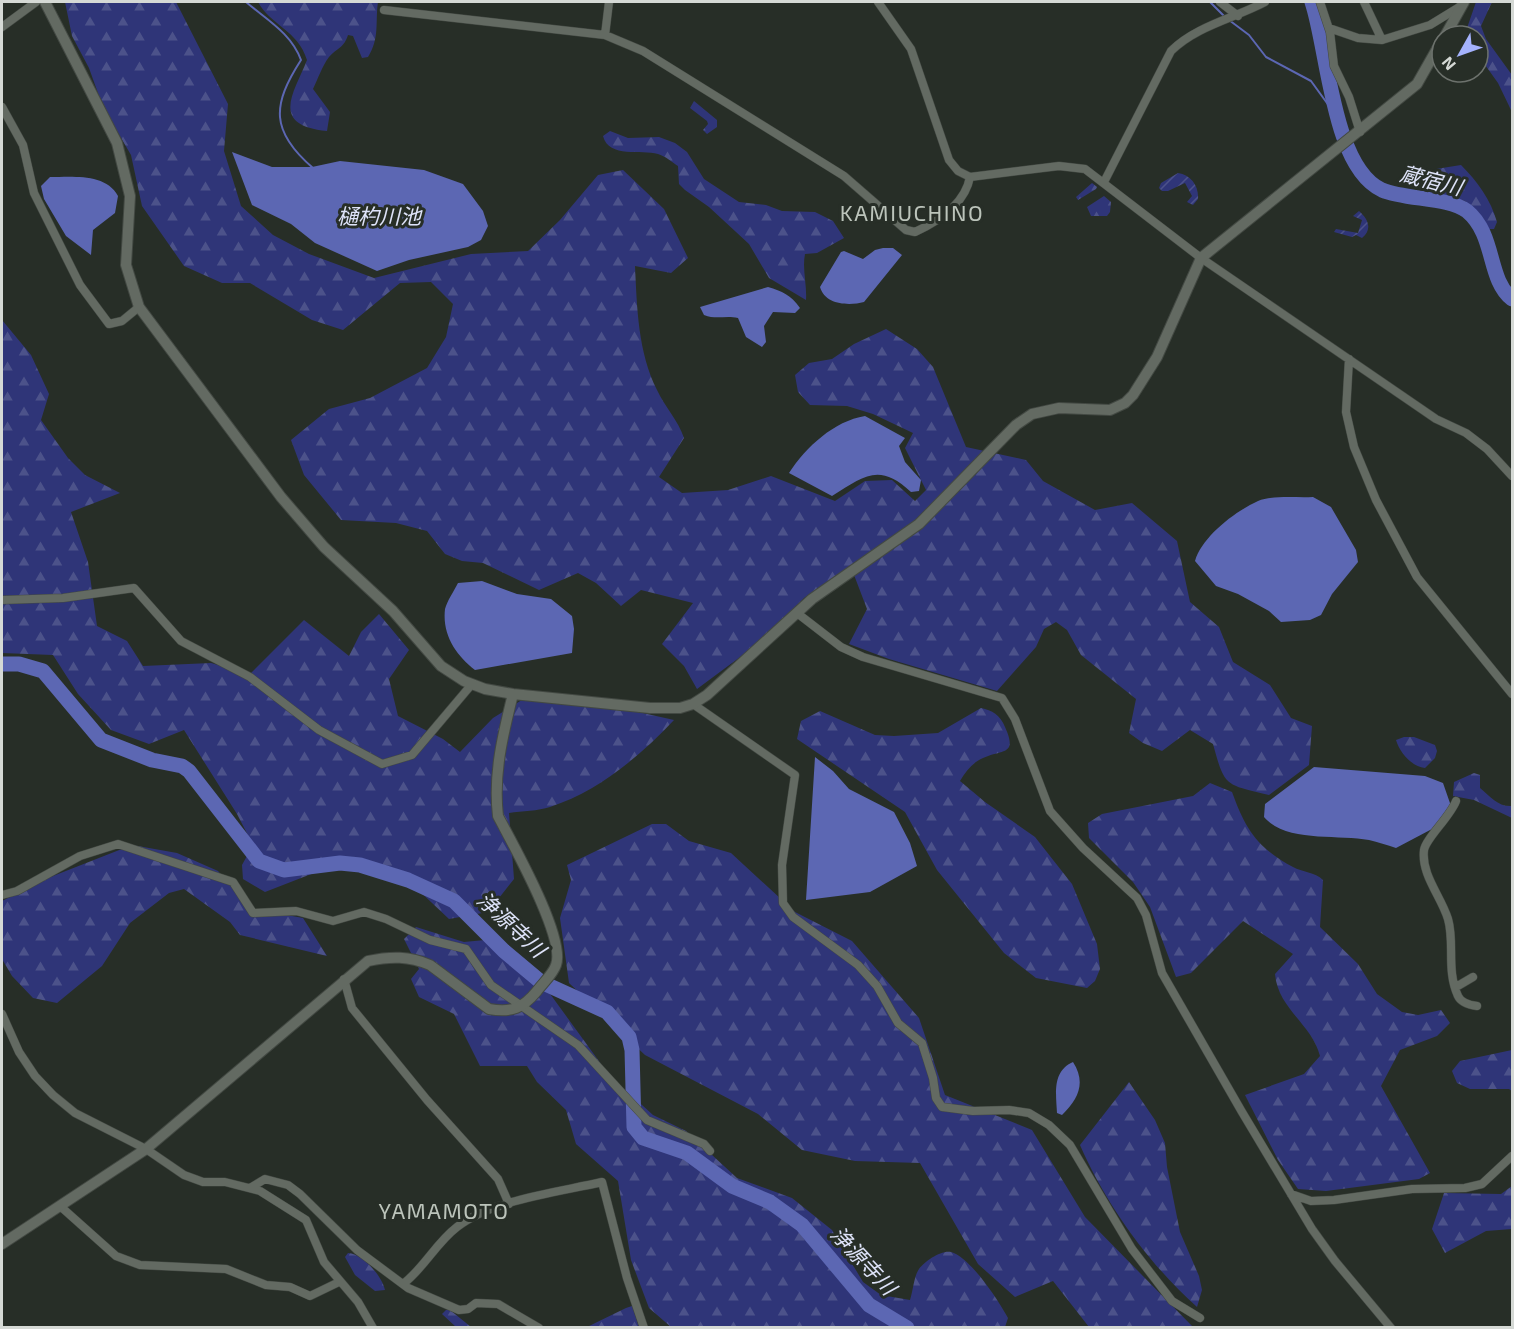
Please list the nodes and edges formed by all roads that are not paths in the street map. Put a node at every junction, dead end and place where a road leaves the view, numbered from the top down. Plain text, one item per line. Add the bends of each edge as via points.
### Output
1 (36, 2) edge
2 (45, 2) edge
3 (609, 2) edge
4 (878, 2) edge
5 (1220, 2) edge
6 (1266, 2) edge
7 (1320, 2) edge
8 (1364, 2) edge
9 (1463, 4) edge
10 (384, 10) dead end
11 (1238, 16) junction
12 (1451, 24) edge
13 (2, 27) edge
14 (1329, 28) junction
15 (605, 35) junction
16 (1382, 40) junction
17 (1430, 61) edge
18 (2, 107) edge
19 (1360, 132) junction
20 (970, 177) junction
21 (1104, 182) junction
22 (1201, 258) junction
23 (139, 307) junction
24 (1349, 359) junction
25 (1512, 476) edge
26 (2, 600) edge
27 (797, 613) junction
28 (472, 684) junction
29 (513, 694) junction
30 (1512, 694) edge
31 (693, 704) junction
32 (1456, 801) dead end
33 (2, 895) edge
34 (1473, 977) dead end
35 (344, 980) junction
36 (1456, 987) junction
37 (527, 1003) junction
38 (1477, 1006) dead end
39 (2, 1014) edge
40 (146, 1149) junction
41 (710, 1151) dead end
42 (1512, 1156) edge
43 (250, 1188) junction
44 (1291, 1194) junction
45 (509, 1204) junction
46 (60, 1206) junction
47 (2, 1244) edge
48 (339, 1282) junction
49 (403, 1284) junction
50 (1200, 1318) dead end
51 (373, 1328) edge
52 (539, 1328) edge
53 (644, 1328) edge
54 (1391, 1328) edge

1 - 13 street
2 - 23 street via 117,143 130,196 126,265
3 - 15 street
4 - 20 street via 911,49 950,160 958,171
5 - 11 street
6 - 11 street
7 - 14 street
8 - 16 street
9 - 12 street
9 - 16 street via 1430,25
10 - 15 street
11 - 21 street via 1188,35 1171,51
14 - 16 street via 1358,38
14 - 19 street via 1334,66 1350,97
15 - 20 street via 643,51 844,176 906,230 915,232 932,224 959,201
17 - 19 street via 1417,84
18 - 23 street via 22,145 34,194 100,316 109,324 122,321
19 - 22 street
20 - 21 street via 1072,166 1086,169
21 - 22 street
22 - 24 street
22 - 27 street via 1157,357 1125,403 1110,410 1059,408 1032,414 1000,440 919,524
23 - 28 street via 281,497 324,547 393,611 441,666
24 - 25 street via 1487,449
24 - 30 street via 1346,412 1354,447 1377,500 1418,577
26 - 28 street via 63,598 134,588 181,641 250,677 319,730 382,765 412,755
27 - 31 street
27 - 44 street via 841,647 863,657 1002,698 1015,718 1050,811 1137,898 1146,915 1162,973
28 - 29 street
29 - 31 street via 650,708
29 - 37 street via 500,753 498,816 553,932 558,955 551,973
31 - 50 street via 795,775 782,865 783,903 793,918 858,965 877,986 898,1023 922,1043 936,1098 942,1107 1029,1113 1049,1125 1070,1145 1132,1249 1172,1301
32 - 36 street via 1423,853 1428,875 1448,919 1450,965
33 - 37 street via 17,891 80,856 118,844 233,882 253,913 296,911 333,921 364,912 430,940 466,949 491,985
34 - 36 street
35 - 37 street via 368,961 400,956 430,966 489,1009 501,1011
35 - 40 street
35 - 45 street via 352,1008 498,1179
36 - 38 street via 1462,1001
37 - 41 street via 578,1045 647,1120 704,1144
39 - 40 street via 19,1052 52,1095 75,1113
40 - 43 street via 184,1175 203,1182
40 - 46 street
42 - 44 street via 1482,1184 1465,1188 1412,1189 1311,1201
43 - 48 street via 306,1220 319,1252
43 - 49 street via 265,1179 288,1185 357,1250
44 - 54 street via 1335,1260
45 - 49 street via 471,1216 455,1228
45 - 53 street via 602,1182
46 - 47 street
46 - 48 street via 116,1256 140,1265 226,1269 310,1296
48 - 51 street via 358,1302
49 - 52 street via 459,1310 476,1303 498,1304

